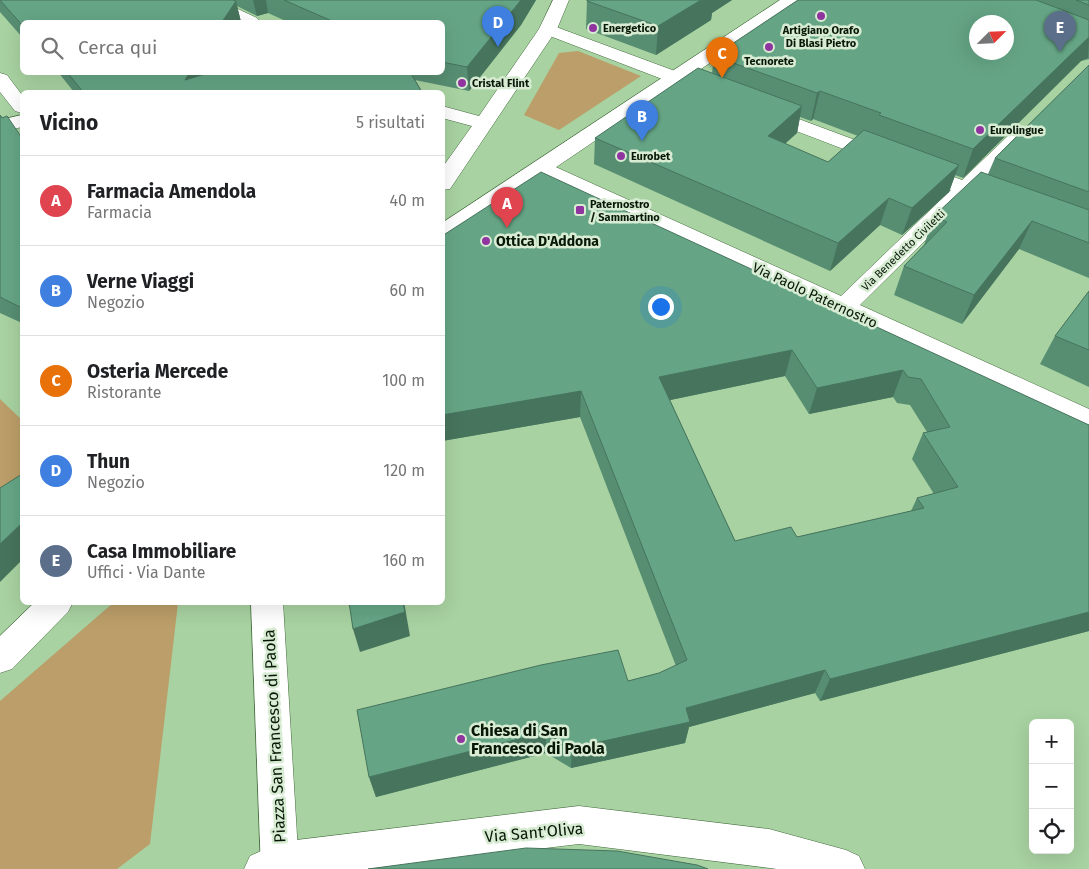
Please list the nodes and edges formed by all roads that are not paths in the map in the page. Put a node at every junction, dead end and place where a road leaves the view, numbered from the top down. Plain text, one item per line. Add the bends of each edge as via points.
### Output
1 (206, 0) edge
2 (561, 0) edge
3 (791, 0) edge
4 (247, 20) edge
5 (548, 29) junction
6 (197, 75) edge
7 (676, 78) junction
8 (0, 79) edge
9 (139, 90) edge
10 (722, 96) edge
11 (20, 104) edge
12 (749, 106) edge
13 (445, 113) edge
14 (1034, 120) edge
15 (20, 121) edge
16 (484, 123) junction
17 (0, 126) edge
18 (542, 168) junction
19 (445, 180) edge
20 (966, 189) junction
21 (1019, 209) edge
22 (445, 232) edge
23 (843, 308) junction
24 (1089, 421) edge
25 (54, 605) edge
26 (267, 605) edge
27 (0, 658) edge
28 (274, 866) edge
29 (846, 869) edge

1 - 4 street
2 - 5 street
3 - 7 street
5 - 7 street
5 - 16 street
6 - 9 street
7 - 10 street
7 - 18 street
8 - 11 street
12 - 20 street
13 - 16 street
14 - 20 street, Via Benedetto Civiletti
15 - 17 street
16 - 19 street
18 - 22 street
18 - 23 street, Via Paolo Paternostro
20 - 21 street
20 - 23 street, Via Benedetto Civiletti
23 - 24 street, Via Paolo Paternostro
25 - 27 street
26 - 28 street, Piazza San Francesco di Paola
28 - 29 street, Via Sant'Oliva via 579,825 769,848

